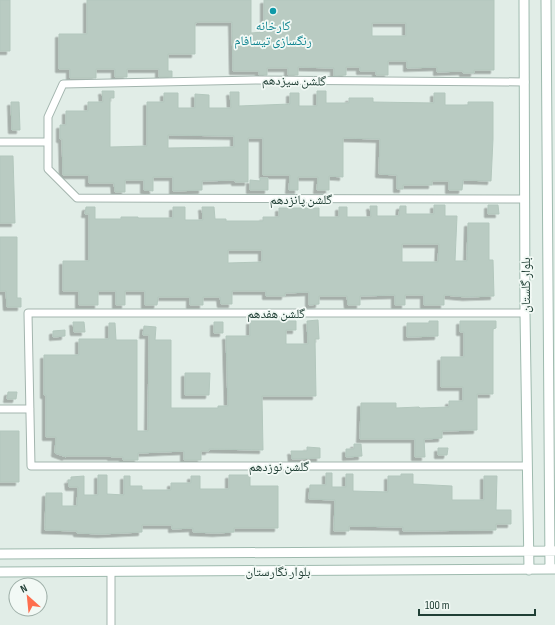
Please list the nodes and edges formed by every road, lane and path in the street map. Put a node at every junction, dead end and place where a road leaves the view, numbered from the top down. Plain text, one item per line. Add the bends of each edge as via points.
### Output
1 (524, 0) edge
2 (546, 0) edge
3 (525, 82) junction
4 (551, 95) edge
5 (0, 142) edge
6 (48, 142) junction
7 (525, 199) junction
8 (552, 270) edge
9 (525, 313) junction
10 (0, 409) edge
11 (30, 409) junction
12 (552, 440) edge
13 (527, 466) junction
14 (529, 551) junction
15 (553, 551) edge
16 (0, 554) edge
17 (553, 569) edge
18 (529, 570) junction
19 (0, 572) edge
20 (111, 572) junction
21 (112, 625) edge

1 - 3 street, بلوار گلستان
2 - 4 street, بلوار گلستان
3 - 6 street, گلشن سیزدهم via 256,80 63,84 48,117
3 - 7 street, بلوار گلستان
4 - 8 street, بلوار گلستان
5 - 6 street
6 - 7 street, گلشن پانزدهم via 48,169 77,198
7 - 9 street, بلوار گلستان
8 - 12 street, بلوار گلستان
9 - 11 street, گلشن هفدهم via 28,313
9 - 13 street, بلوار گلستان
10 - 11 street
11 - 13 street, گلشن نوزدهم via 31,466
12 - 15 street, بلوار گلستان
13 - 14 street, بلوار گلستان
14 - 15 street, بلوار نگارستان
14 - 16 street, بلوار نگارستان
14 - 18 street, بلوار گلستان
15 - 17 street, بلوار گلستان
17 - 18 street, بلوار نگارستان
18 - 20 street, بلوار نگارستان
19 - 20 street, بلوار نگارستان
20 - 21 street

